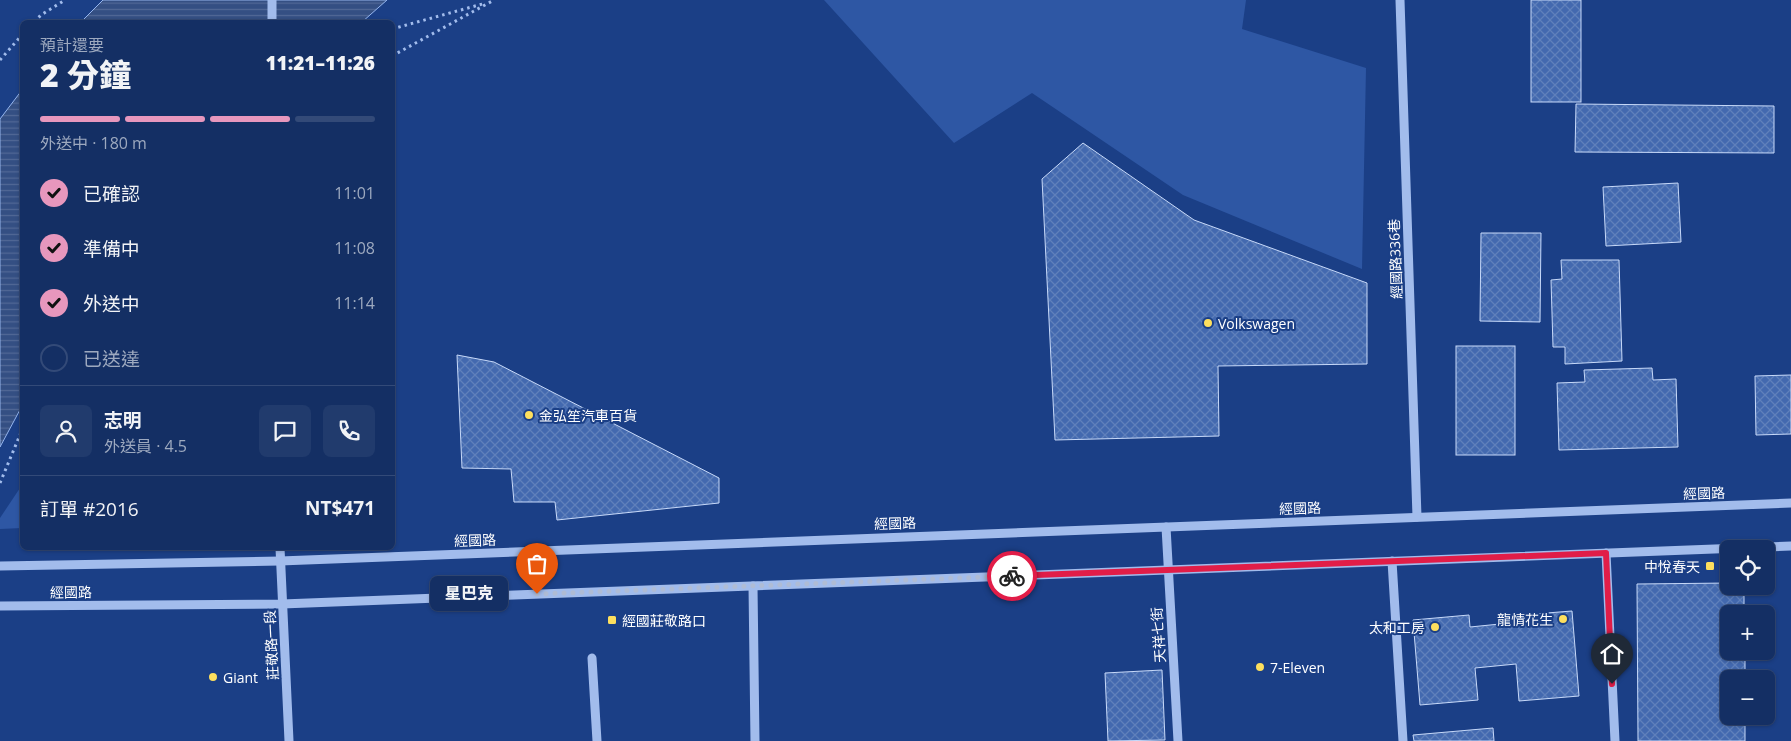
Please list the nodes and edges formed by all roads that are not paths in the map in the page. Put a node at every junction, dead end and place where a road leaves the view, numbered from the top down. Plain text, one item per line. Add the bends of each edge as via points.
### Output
1 (272, 0) edge
2 (1400, 0) edge
3 (272, 20) edge
4 (1791, 503) edge
5 (1417, 517) junction
6 (1166, 527) junction
7 (1791, 546) edge
8 (280, 550) edge
9 (1606, 553) junction
10 (280, 561) junction
11 (1392, 561) junction
12 (0, 566) edge
13 (1168, 570) junction
14 (754, 586) junction
15 (282, 604) junction
16 (0, 606) edge
17 (592, 658) dead end
18 (289, 741) edge
19 (597, 741) edge
20 (755, 741) edge
21 (1178, 741) edge
22 (1403, 741) edge
23 (1615, 741) edge

1 - 3 street
2 - 5 street, 經國路336巷
4 - 5 street, 經國路
5 - 6 street, 經國路
6 - 10 street, 經國路
6 - 13 street, 天祥七街
7 - 9 street, 經國路
8 - 10 street, 莊敬路一段
9 - 11 street, 經國路
9 - 23 street
10 - 12 street, 經國路
10 - 15 street, 莊敬路一段
11 - 13 street, 經國路
11 - 22 street
13 - 14 street, 經國路
13 - 21 street, 天祥七街
14 - 15 street, 經國路
14 - 20 street
15 - 16 street, 經國路
15 - 18 street, 莊敬路一段
17 - 19 street

